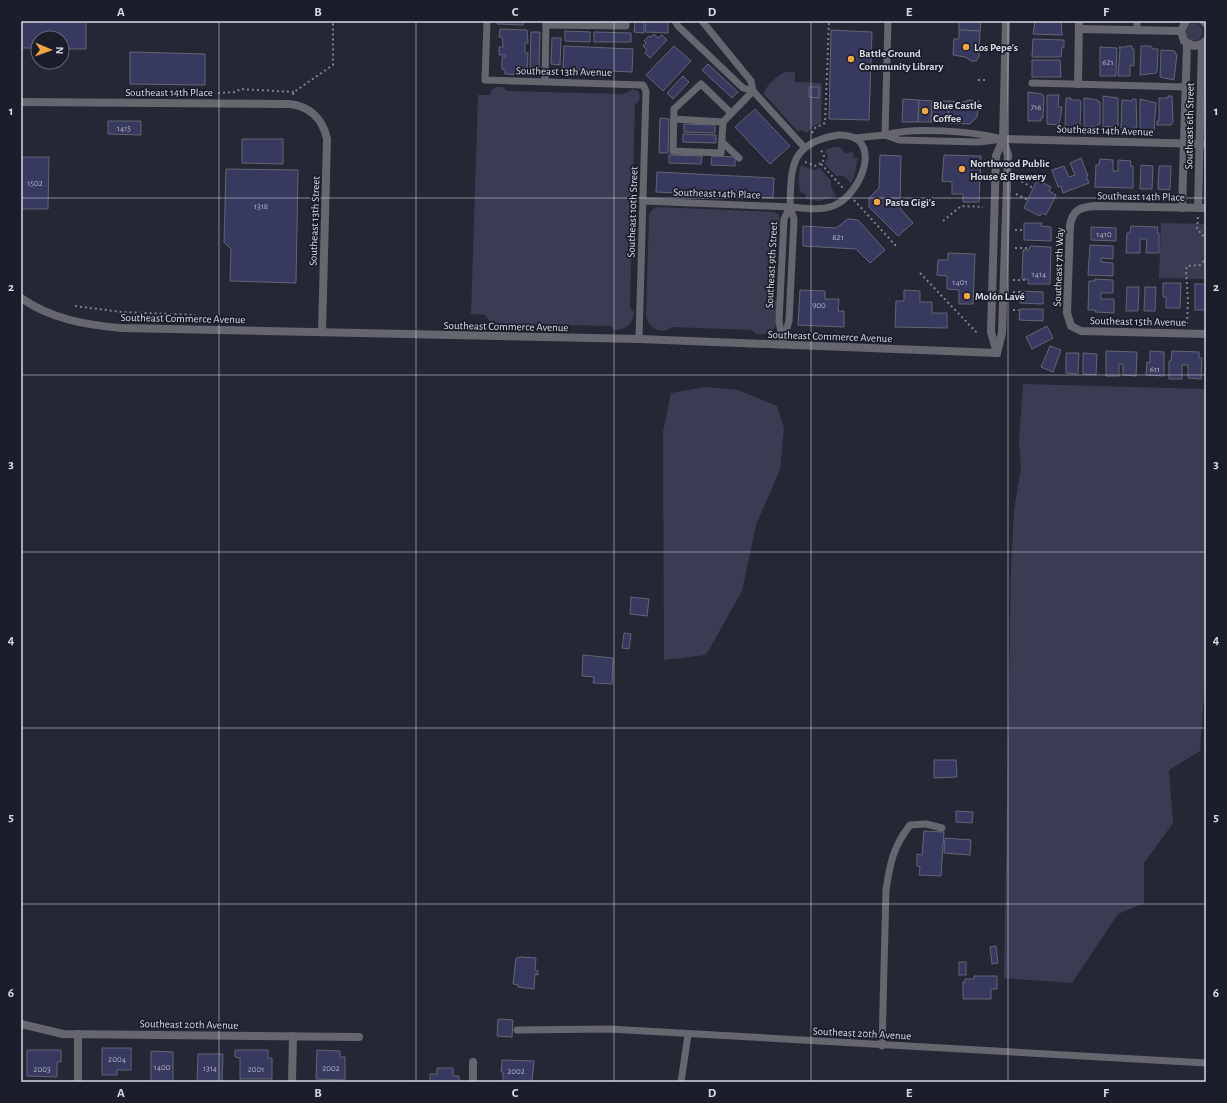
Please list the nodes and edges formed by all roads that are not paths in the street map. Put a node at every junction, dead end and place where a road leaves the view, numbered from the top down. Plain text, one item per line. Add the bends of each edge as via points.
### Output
1 (487, 21) edge
2 (626, 21) edge
3 (675, 21) edge
4 (702, 21) edge
5 (888, 21) edge
6 (1006, 21) edge
7 (1137, 21) edge
8 (1186, 21) edge
9 (1203, 21) edge
10 (546, 23) edge
11 (1206, 24) edge
12 (1079, 25) edge
13 (1137, 31) junction
14 (1181, 31) junction
15 (1204, 42) edge
16 (1187, 44) junction
17 (545, 81) junction
18 (1032, 83) dead end
19 (1078, 84) junction
20 (643, 85) joint
21 (1186, 87) junction
22 (1204, 87) edge
23 (753, 91) junction
24 (21, 102) edge
25 (731, 113) junction
26 (314, 114) joint
27 (674, 119) junction
28 (722, 122) junction
29 (885, 135) junction
30 (856, 138) junction
31 (1003, 139) junction
32 (722, 142) junction
33 (1184, 143) junction
34 (1203, 144) edge
35 (804, 147) junction
36 (739, 158) dead end
37 (643, 201) junction
38 (790, 207) junction
39 (1182, 208) junction
40 (1202, 208) edge
41 (1077, 210) joint
42 (21, 298) edge
43 (1071, 326) joint
44 (322, 332) junction
45 (1206, 334) edge
46 (639, 339) junction
47 (782, 345) junction
48 (997, 353) junction
49 (942, 828) dead end
50 (21, 1024) edge
51 (517, 1030) dead end
52 (78, 1034) junction
53 (688, 1034) junction
54 (293, 1036) junction
55 (359, 1037) dead end
56 (882, 1046) junction
57 (473, 1062) dead end
58 (1206, 1063) edge
59 (78, 1082) edge
60 (292, 1082) edge
61 (473, 1082) edge
62 (681, 1082) edge

1 - 17 lane, Southeast 13th Avenue via 485,80
2 - 10 lane via 626,26
3 - 23 lane via 743,88
4 - 23 lane via 751,81
5 - 29 lane
6 - 31 street
7 - 13 lane
8 - 14 street
9 - 11 street
10 - 17 lane
12 - 13 street
12 - 19 street
13 - 14 street
14 - 16 street, Southeast 6th Street via 1182,39
15 - 16 street, Southeast 6th Street via 1194,46
15 - 22 street, Southeast 6th Street
16 - 21 street, Southeast 6th Street
17 - 20 lane, Southeast 13th Avenue
18 - 19 lane
19 - 21 lane
20 - 37 lane, Southeast 10th Street via 646,91
21 - 33 street, Southeast 6th Street
22 - 34 street, Southeast 6th Street
23 - 25 lane
23 - 35 lane
24 - 26 street, Southeast 14th Place via 293,104
25 - 27 lane via 701,84 674,109
25 - 28 lane
26 - 44 street, Southeast 13th Street via 323,125 327,144
27 - 28 lane
27 - 32 lane via 673,151 721,153
28 - 32 lane
29 - 30 lane, Southeast 14th Avenue
29 - 31 lane, Southeast 14th Avenue via 899,131 979,133
30 - 35 lane via 843,135 827,137
30 - 38 lane via 864,153 864,166 858,183 849,195 839,203 826,208
31 - 33 street, Southeast 14th Avenue
31 - 48 street via 1008,162 1002,333
31 - 48 street via 996,156 992,286 991,332
32 - 36 lane
33 - 34 street, Southeast 14th Avenue
33 - 39 street, Southeast 6th Street
34 - 40 street, Southeast 6th Street
35 - 38 lane via 796,157 792,173
37 - 38 lane, Southeast 14th Place
37 - 46 lane, Southeast 10th Street
38 - 47 lane, Southeast 9th Street via 784,219 779,321
39 - 40 street, Southeast 14th Place
39 - 41 street, Southeast 14th Place via 1095,206
41 - 43 street, Southeast 7th Way via 1070,225 1067,313
42 - 44 street, Southeast Commerce Avenue via 61,318 104,327
43 - 45 street, Southeast 15th Avenue via 1088,331
44 - 46 street, Southeast Commerce Avenue
46 - 47 street, Southeast Commerce Avenue
47 - 48 street, Southeast Commerce Avenue
49 - 56 lane via 926,824 910,825 899,840 890,866 886,890
50 - 52 street, Southeast 20th Avenue via 63,1034
51 - 53 lane, Southeast 20th Avenue via 609,1029
52 - 54 street, Southeast 20th Avenue
52 - 59 street
53 - 56 lane, Southeast 20th Avenue
53 - 62 lane
54 - 55 street, Southeast 20th Avenue
54 - 60 street
56 - 58 lane, Southeast 20th Avenue
57 - 61 street

